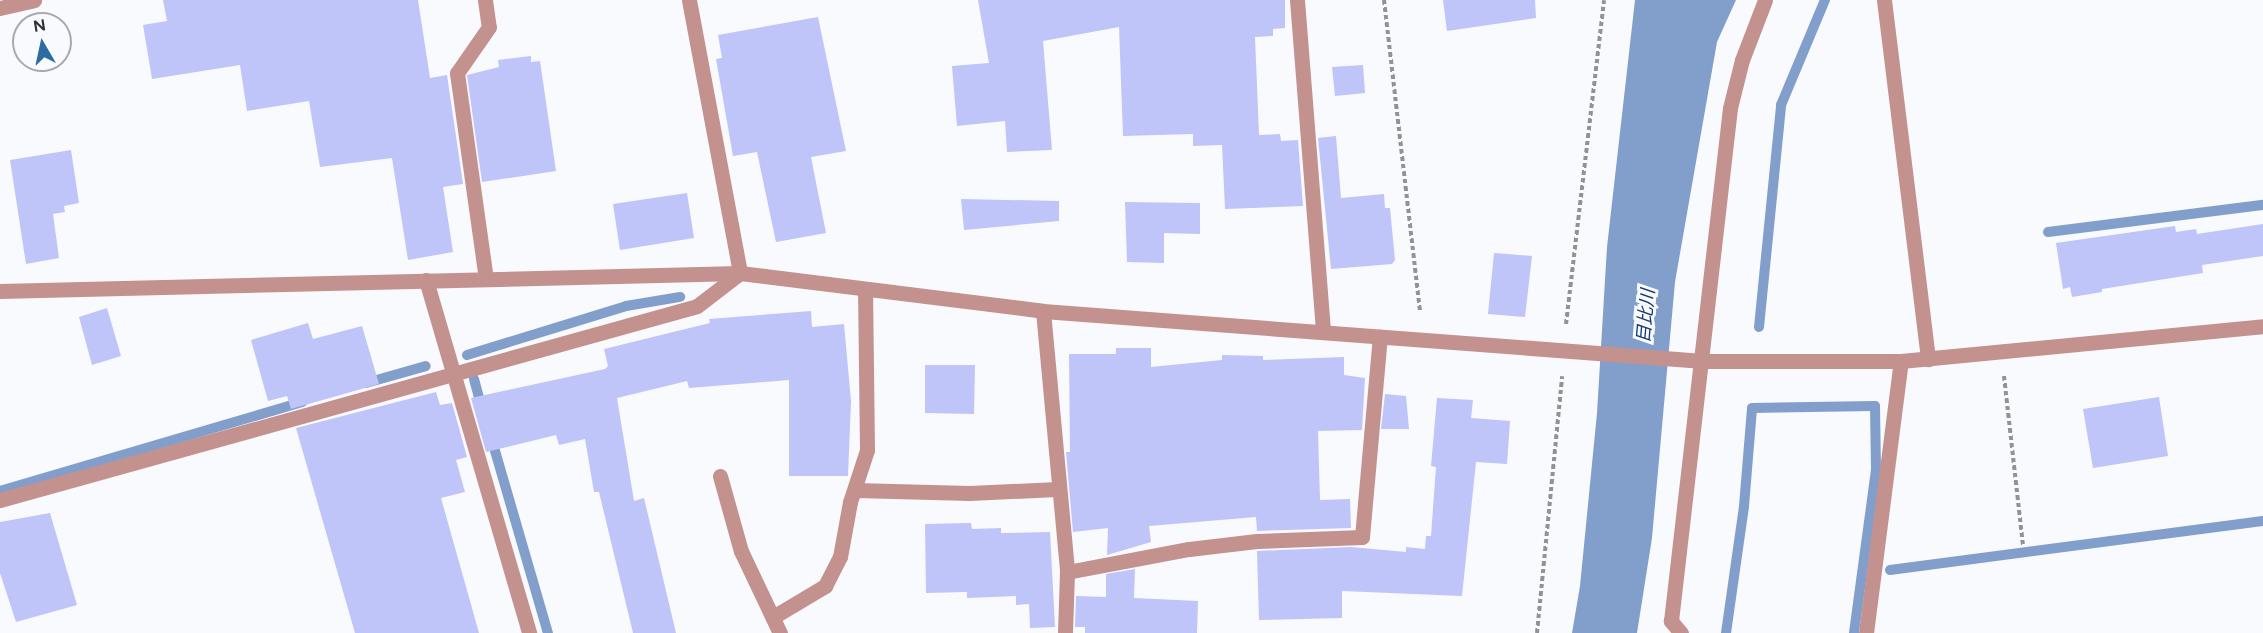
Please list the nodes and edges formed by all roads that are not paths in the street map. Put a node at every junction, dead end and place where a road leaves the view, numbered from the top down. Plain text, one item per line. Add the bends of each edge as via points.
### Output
1 (34, 0) edge
2 (485, 0) edge
3 (689, 0) edge
4 (1297, 0) edge
5 (1765, 0) edge
6 (1884, 0) edge
7 (0, 8) edge
8 (740, 273) junction
9 (486, 279) junction
10 (426, 280) junction
11 (865, 289) junction
12 (0, 291) edge
13 (1043, 310) junction
14 (2263, 326) edge
15 (1323, 332) junction
16 (1380, 337) junction
17 (1928, 359) junction
18 (1699, 360) junction
19 (1900, 361) junction
20 (454, 376) junction
21 (720, 476) dead end
22 (1057, 489) junction
23 (855, 490) junction
24 (0, 500) edge
25 (1067, 572) junction
26 (773, 617) junction
27 (529, 633) edge
28 (780, 633) edge
29 (1065, 633) edge
30 (1681, 633) edge
31 (1866, 633) edge

1 - 7 street
2 - 9 street via 489,27 458,73
3 - 8 street
4 - 15 street
5 - 18 street via 1730,108
6 - 17 street
8 - 9 street
8 - 11 street
8 - 20 street via 697,306
9 - 10 street
10 - 12 street
10 - 20 street
11 - 13 street
11 - 23 street via 867,450
13 - 15 street
13 - 22 street
14 - 17 street
15 - 16 street
16 - 18 street
16 - 25 street via 1362,537 1200,547
17 - 19 street
18 - 19 street
18 - 30 street via 1671,621
19 - 31 street
20 - 24 street
20 - 27 street
21 - 26 street via 741,551
22 - 23 street via 969,493
22 - 25 street
23 - 26 street via 832,576 825,586
25 - 29 street
26 - 28 street

